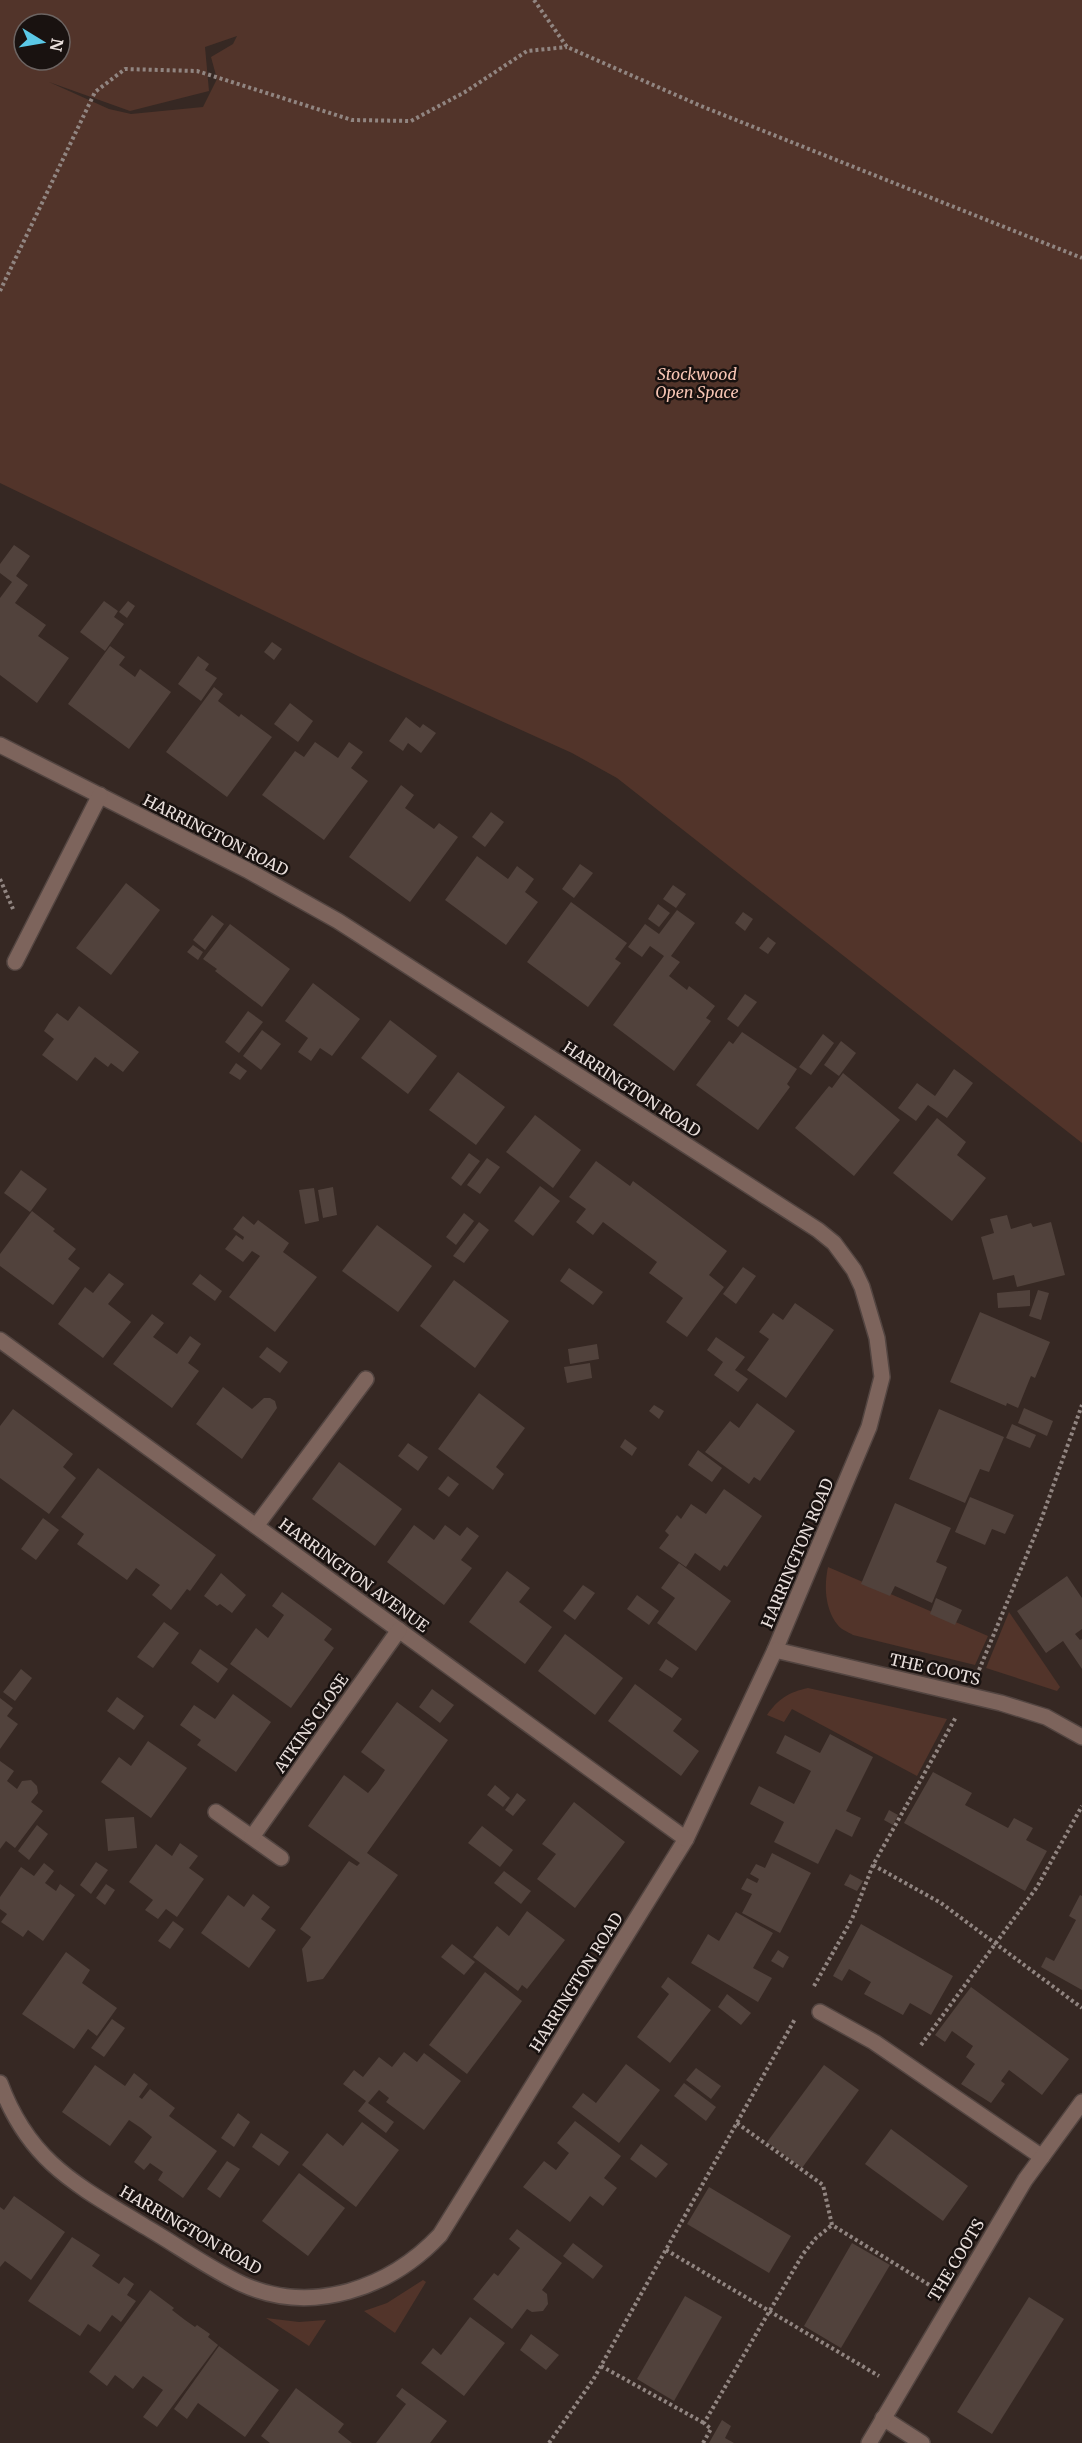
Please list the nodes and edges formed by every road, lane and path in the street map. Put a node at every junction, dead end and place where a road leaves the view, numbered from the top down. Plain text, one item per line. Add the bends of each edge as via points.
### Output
1 (534, 0) edge
2 (567, 47) junction
3 (1082, 258) edge
4 (0, 291) edge
5 (0, 745) edge
6 (100, 795) junction
7 (15, 962) dead end
8 (0, 1340) edge
9 (366, 1379) dead end
10 (1082, 1405) edge
11 (256, 1526) junction
12 (399, 1630) junction
13 (775, 1650) junction
14 (969, 1695) junction
15 (1082, 1737) edge
16 (1082, 1806) edge
17 (216, 1812) dead end
18 (252, 1837) junction
19 (686, 1839) junction
20 (281, 1858) dead end
21 (873, 1865) junction
22 (995, 1943) junction
23 (809, 1994) dead end
24 (1082, 2008) edge
25 (820, 2012) dead end
26 (798, 2013) dead end
27 (907, 2064) junction
28 (0, 2083) edge
29 (1082, 2102) edge
30 (736, 2123) junction
31 (1042, 2157) junction
32 (832, 2225) junction
33 (666, 2250) junction
34 (953, 2300) junction
35 (769, 2311) junction
36 (601, 2366) junction
37 (900, 2389) junction
38 (883, 2418) junction
39 (704, 2423) junction
40 (549, 2443) edge
41 (703, 2443) edge
42 (869, 2443) edge
43 (922, 2443) edge

1 - 2 path
2 - 3 path via 701,106
2 - 4 path via 527,51 411,122 352,120 197,71 125,69 95,92
5 - 6 street, HARRINGTON ROAD
6 - 7 street
6 - 13 street, HARRINGTON ROAD via 338,921 818,1230 844,1254 862,1287 877,1338 882,1377 869,1427
8 - 11 street, HARRINGTON AVENUE
9 - 11 street
10 - 14 path via 1040,1523
11 - 12 street, HARRINGTON AVENUE
12 - 18 street, ATKINS CLOSE
12 - 19 street, HARRINGTON AVENUE
13 - 14 street, THE COOTS
13 - 19 street, HARRINGTON ROAD
14 - 15 street, THE COOTS via 1046,1718
14 - 21 path
16 - 22 path via 1037,1887
17 - 18 street
18 - 20 street
19 - 28 street, HARRINGTON ROAD via 440,2235 413,2261 372,2285 324,2297 302,2297 254,2288 224,2274 59,2172 33,2145
21 - 22 path via 941,1903
21 - 23 path via 852,1919
22 - 24 path
22 - 27 path
25 - 27 street
26 - 30 path
27 - 31 street
29 - 31 street, THE COOTS
30 - 32 path via 823,2186
30 - 33 path
31 - 34 street, THE COOTS
32 - 34 path
32 - 35 path via 803,2254
33 - 35 path
33 - 36 path
34 - 37 street, THE COOTS
35 - 37 path
35 - 39 path
36 - 39 path
36 - 40 path
37 - 38 street, THE COOTS
38 - 42 street, THE COOTS
38 - 43 street
39 - 41 path via 711,2429

